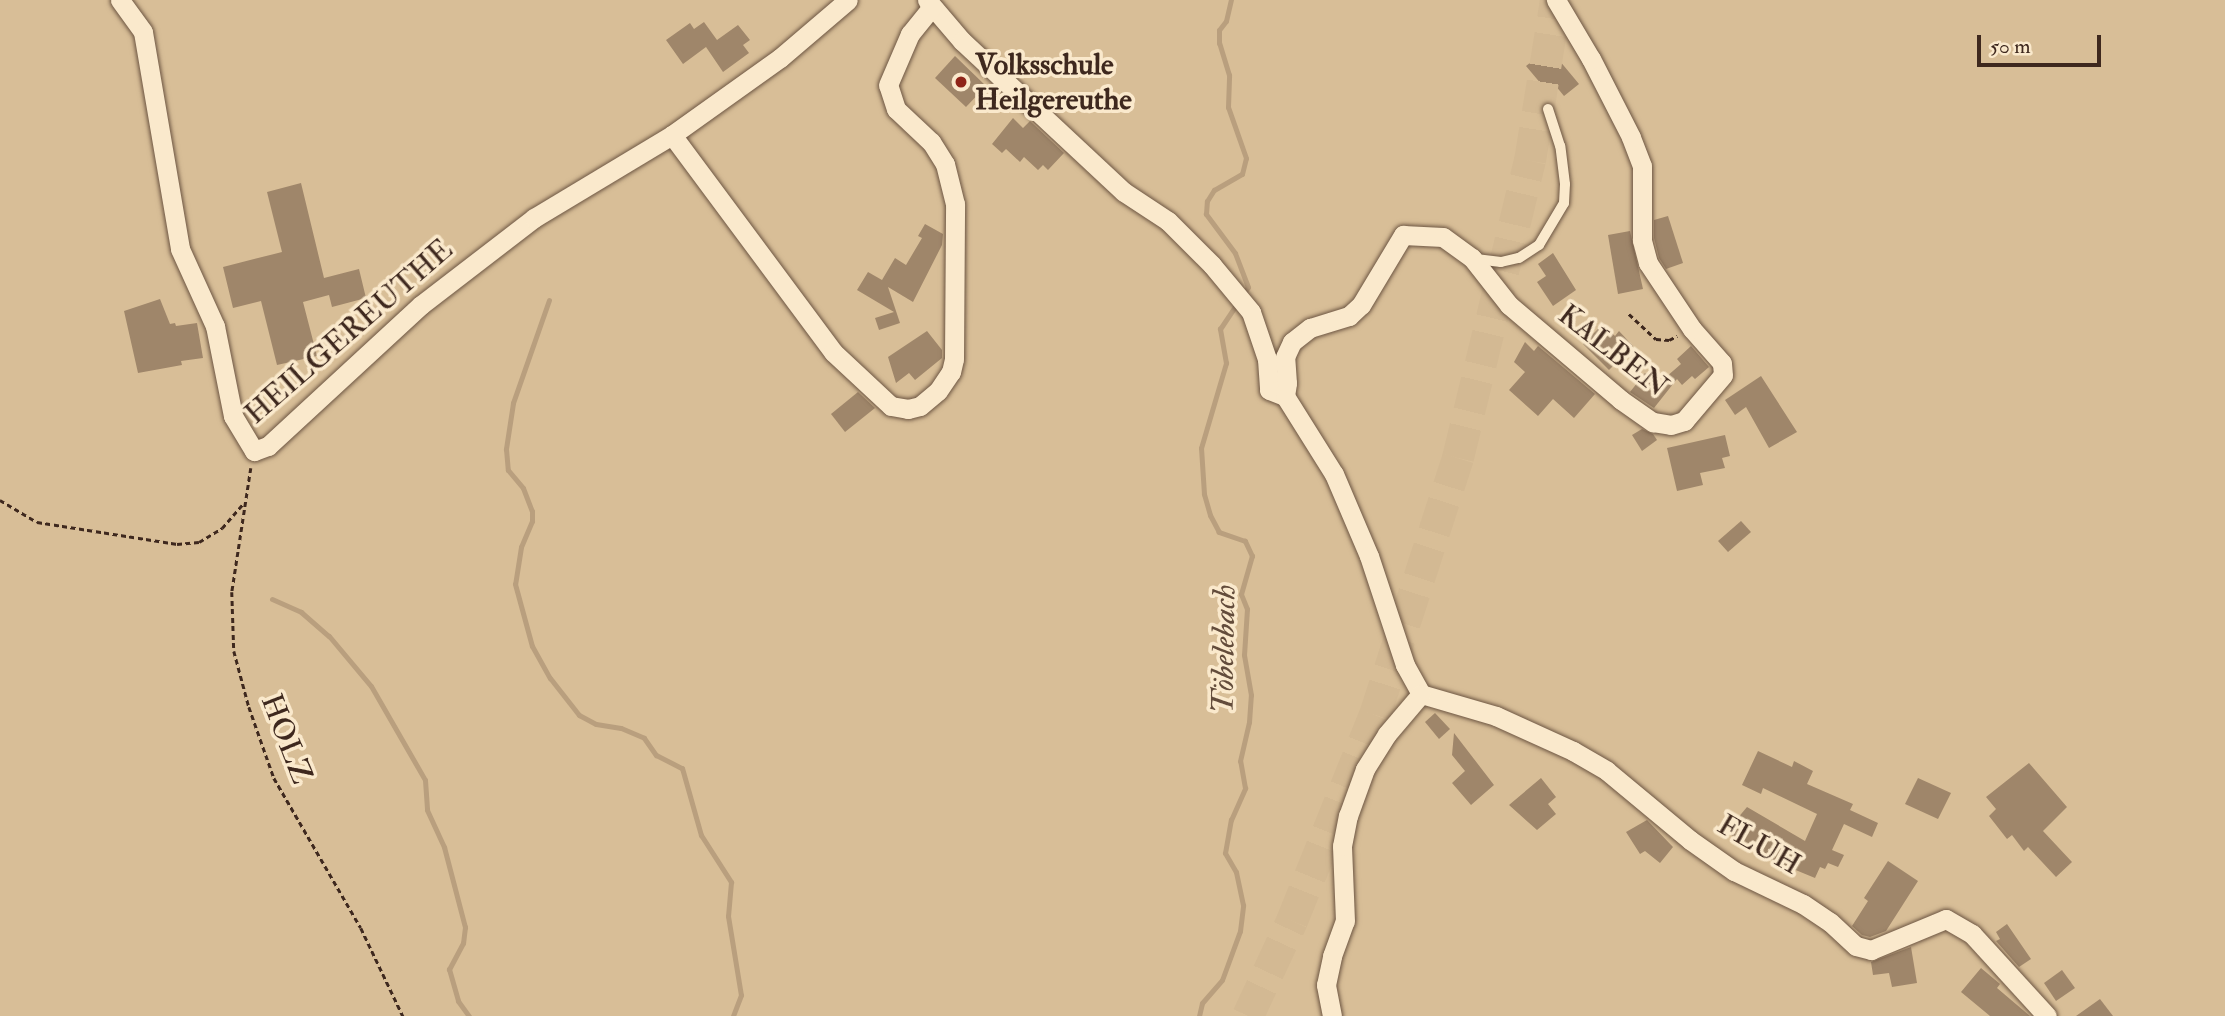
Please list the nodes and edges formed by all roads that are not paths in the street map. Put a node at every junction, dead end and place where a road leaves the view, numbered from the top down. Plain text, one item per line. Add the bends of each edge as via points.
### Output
1 (120, 0) edge
2 (848, 0) edge
3 (1556, 0) edge
4 (930, 4) edge
5 (1548, 109) dead end
6 (672, 135) junction
7 (1472, 258) junction
8 (1285, 396) junction
9 (1421, 694) junction
10 (1332, 1016) edge
11 (2047, 1016) edge

1 - 6 street, HEILGEREUTHE via 143,32 180,249 215,326 233,416 254,451 268,446 421,305 534,218
2 - 6 street, HEILGEREUTHE via 780,58
3 - 7 street, KALBEN via 1631,137 1642,166 1642,240 1648,263 1692,329 1722,363 1724,374 1684,421 1671,425 1653,422 1509,305
4 - 6 street via 910,34 888,85 896,109 931,142 945,164 955,204 954,359 951,372 920,406 891,406 833,352
4 - 8 street via 961,41 1124,192 1168,221 1230,286 1251,312 1267,359 1269,390
5 - 7 lane via 1560,146 1565,184 1556,218 1539,245 1519,258 1501,262
7 - 8 street, KALBEN via 1443,237 1403,235 1355,310 1334,323 1310,328 1292,342 1285,357
8 - 9 street via 1335,474 1369,556 1405,665
9 - 10 street via 1365,769 1348,816 1342,846 1345,921 1326,985
9 - 11 street, FLUH via 1496,716 1573,751 1607,771 1734,871 1803,904 1856,946 1871,950 1946,919 1972,934

